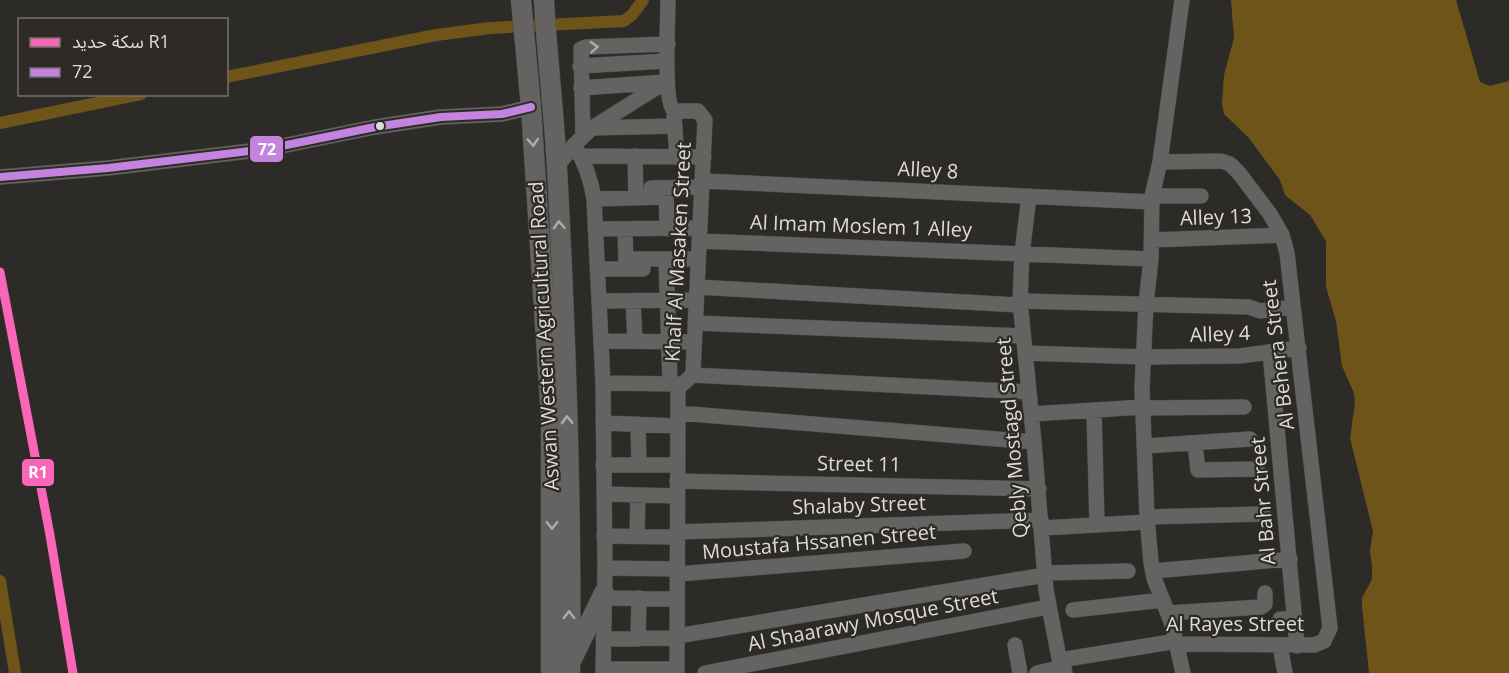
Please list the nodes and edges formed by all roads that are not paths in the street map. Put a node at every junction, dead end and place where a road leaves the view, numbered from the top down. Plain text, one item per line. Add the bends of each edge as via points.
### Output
1 (521, 0) edge
2 (544, 0) edge
3 (668, 0) edge
4 (1182, 0) edge
5 (668, 44) junction
6 (667, 61) junction
7 (580, 66) junction
8 (667, 81) junction
9 (581, 88) junction
10 (531, 106) junction
11 (674, 119) junction
12 (582, 141) junction
13 (635, 156) junction
14 (676, 157) junction
15 (704, 157) junction
16 (1160, 162) junction
17 (557, 166) junction
18 (0, 177) edge
19 (702, 184) junction
20 (666, 192) junction
21 (635, 193) junction
22 (1029, 196) junction
23 (1201, 196) dead end
24 (594, 199) junction
25 (1152, 199) junction
26 (595, 229) junction
27 (625, 229) junction
28 (668, 229) junction
29 (700, 235) junction
30 (1282, 235) junction
31 (1152, 240) junction
32 (1022, 254) junction
33 (698, 259) junction
34 (1151, 259) junction
35 (626, 264) junction
36 (666, 264) junction
37 (597, 269) junction
38 (697, 293) junction
39 (599, 301) junction
40 (633, 301) junction
41 (667, 301) junction
42 (1020, 303) junction
43 (1146, 304) junction
44 (1293, 307) junction
45 (695, 323) junction
46 (1023, 336) junction
47 (601, 341) junction
48 (635, 341) junction
49 (668, 341) junction
50 (694, 342) junction
51 (1299, 348) junction
52 (1270, 352) junction
53 (1025, 353) junction
54 (1143, 357) junction
55 (681, 381) junction
56 (603, 383) junction
57 (1029, 392) junction
58 (1244, 407) dead end
59 (1143, 408) junction
60 (1094, 410) junction
61 (1031, 414) junction
62 (678, 419) junction
63 (603, 423) junction
64 (638, 424) junction
65 (1250, 439) dead end
66 (1034, 442) junction
67 (1195, 443) junction
68 (1145, 446) junction
69 (603, 465) junction
70 (639, 465) junction
71 (678, 465) junction
72 (1257, 470) dead end
73 (677, 488) junction
74 (1039, 489) junction
75 (604, 494) junction
76 (638, 495) junction
77 (1263, 514) dead end
78 (1148, 519) junction
79 (1042, 524) junction
80 (1098, 525) junction
81 (677, 534) junction
82 (604, 536) junction
83 (637, 536) junction
84 (964, 551) dead end
85 (1290, 559) junction
86 (604, 568) junction
87 (1128, 571) dead end
88 (1153, 571) junction
89 (678, 572) junction
90 (1045, 574) junction
91 (1264, 593) dead end
92 (604, 595) junction
93 (639, 598) junction
94 (677, 599) junction
95 (1048, 607) junction
96 (1166, 607) junction
97 (1073, 610) dead end
98 (1330, 628) joint
99 (677, 637) junction
100 (603, 639) junction
101 (638, 639) junction
102 (1176, 643) junction
103 (1015, 645) dead end
104 (1280, 646) junction
105 (1297, 646) junction
106 (1063, 666) edge
107 (570, 669) edge
108 (603, 671) edge
109 (637, 671) edge
110 (677, 671) edge
111 (551, 673) edge
112 (705, 673) edge
113 (1020, 673) edge
114 (1036, 673) edge
115 (1183, 673) edge
116 (1285, 673) edge

1 - 10 main road, Aswan Western Agricultural Road
2 - 17 main road, Aswan Western Agricultural Road
3 - 5 street
4 - 16 street
5 - 6 street
7 -> 5 street via 580,52 586,46
6 - 7 street
6 - 8 street
7 - 9 street
8 - 9 street
8 - 11 street
8 - 12 street
9 - 12 street
10 - 18 street via 502,114 441,117 375,127 256,150
10 -> 111 main road, Aswan Western Agricultural Road via 551,417
11 - 12 street
11 - 14 street
11 - 15 street, Khalf Al Masaken Street via 694,111 704,117
12 - 13 street
12 - 17 street
12 - 24 street
13 - 14 street
13 - 21 street
14 - 15 street
15 - 19 street, Khalf Al Masaken Street
16 - 25 street
16 - 30 street, Al Behera Street via 1230,164
107 -> 17 main road, Aswan Western Agricultural Road
19 - 20 street, Alley 8
19 - 22 street, Alley 8
19 - 29 street, Khalf Al Masaken Street
20 - 21 street, Alley 8
20 - 28 street
21 - 24 street, Alley 8
22 - 25 street, Alley 8
22 - 32 street, Qebly Mostagd Street
23 - 25 street, Alley 8
24 - 26 street
25 - 31 street
26 - 27 street, Al Imam Moslem 1 Alley
26 - 37 street
27 - 28 street, Al Imam Moslem 1 Alley
27 - 35 street
28 - 29 street, Al Imam Moslem 1 Alley
29 - 32 street, Al Imam Moslem 1 Alley
29 - 33 street, Khalf Al Masaken Street
30 - 31 street, Alley 13
30 - 44 street, Al Behera Street
31 - 34 street
32 - 34 street, Al Imam Moslem 1 Alley
32 - 42 street, Qebly Mostagd Street
33 - 36 street
33 - 38 street, Khalf Al Masaken Street
34 - 43 street
35 - 36 street
35 - 37 street
36 - 41 street
37 - 39 street
38 - 41 street
38 - 42 street
38 - 45 street, Khalf Al Masaken Street
39 - 40 street
39 - 47 street
40 - 41 street
40 - 48 street
41 - 49 street
42 - 43 street
42 - 46 street, Qebly Mostagd Street
43 - 44 street via 1260,310
43 - 54 street
44 - 51 street, Al Behera Street
45 - 46 street
45 - 50 street, Khalf Al Masaken Street
46 - 53 street, Qebly Mostagd Street
47 - 48 street
47 - 56 street
48 - 49 street
49 - 50 street
49 - 55 street
50 - 55 street, Khalf Al Masaken Street
51 - 52 street, Alley 4
51 - 98 street, Al Behera Street
52 - 54 street, Alley 4
52 - 85 street, Al Bahr Street
53 - 54 street
53 - 57 street, Qebly Mostagd Street
54 - 59 street
55 - 56 street
55 - 57 street
55 - 62 street, Khalf Al Masaken Street
56 - 63 street
57 - 61 street, Qebly Mostagd Street
58 - 59 street
59 - 60 street
59 - 68 street
60 - 61 street
60 - 80 street
61 - 66 street, Qebly Mostagd Street
62 - 64 street
62 - 66 street
62 - 71 street, Khalf Al Masaken Street
63 - 64 street
63 - 69 street
64 - 70 street
65 - 67 street
66 - 74 street, Qebly Mostagd Street
67 - 68 street
67 - 72 street via 1198,470
68 - 78 street
69 - 70 street
69 - 75 street
70 - 71 street
71 - 73 street, Khalf Al Masaken Street
73 - 74 street, Street 11
73 - 76 street, Street 11
73 - 81 street, Khalf Al Masaken Street
74 - 79 street, Qebly Mostagd Street
75 - 76 street, Street 11
75 - 82 street
76 - 83 street
77 - 78 street, Shalaby Street
78 - 80 street, Shalaby Street
78 - 88 street
79 - 80 street, Shalaby Street
79 - 81 street, Shalaby Street
79 - 90 street, Qebly Mostagd Street
81 - 83 street, Shalaby Street
81 - 89 street, Khalf Al Masaken Street
82 - 83 street, Shalaby Street
82 - 86 street
84 - 89 street, Moustafa Hssanen Street
85 - 88 street
85 - 105 street, Al Bahr Street via 1287,619
86 - 89 street, Moustafa Hssanen Street
86 - 92 street
87 - 90 street
88 - 96 street
89 - 94 street, Khalf Al Masaken Street
90 - 95 street, Qebly Mostagd Street
90 - 99 street
91 - 96 street via 1265,604 1261,608
92 - 93 street
92 - 100 street
92 - 107 main road
93 - 94 street
93 - 101 street
94 - 99 street, Khalf Al Masaken Street
95 - 106 street, Qebly Mostagd Street
95 - 112 street, Al Shaarawy Mosque Street
96 - 97 street
96 - 102 street
98 - 105 street, Al Rayes Street via 1322,643
99 - 101 street
99 - 110 street, Khalf Al Masaken Street
100 - 101 street
100 - 108 street
102 - 104 street, Al Rayes Street
102 - 106 street, Al Rayes Street
102 - 115 street
103 - 113 street
104 - 105 street, Al Rayes Street
104 - 116 street
106 - 114 street, Al Rayes Street
108 - 109 street
109 - 110 street

